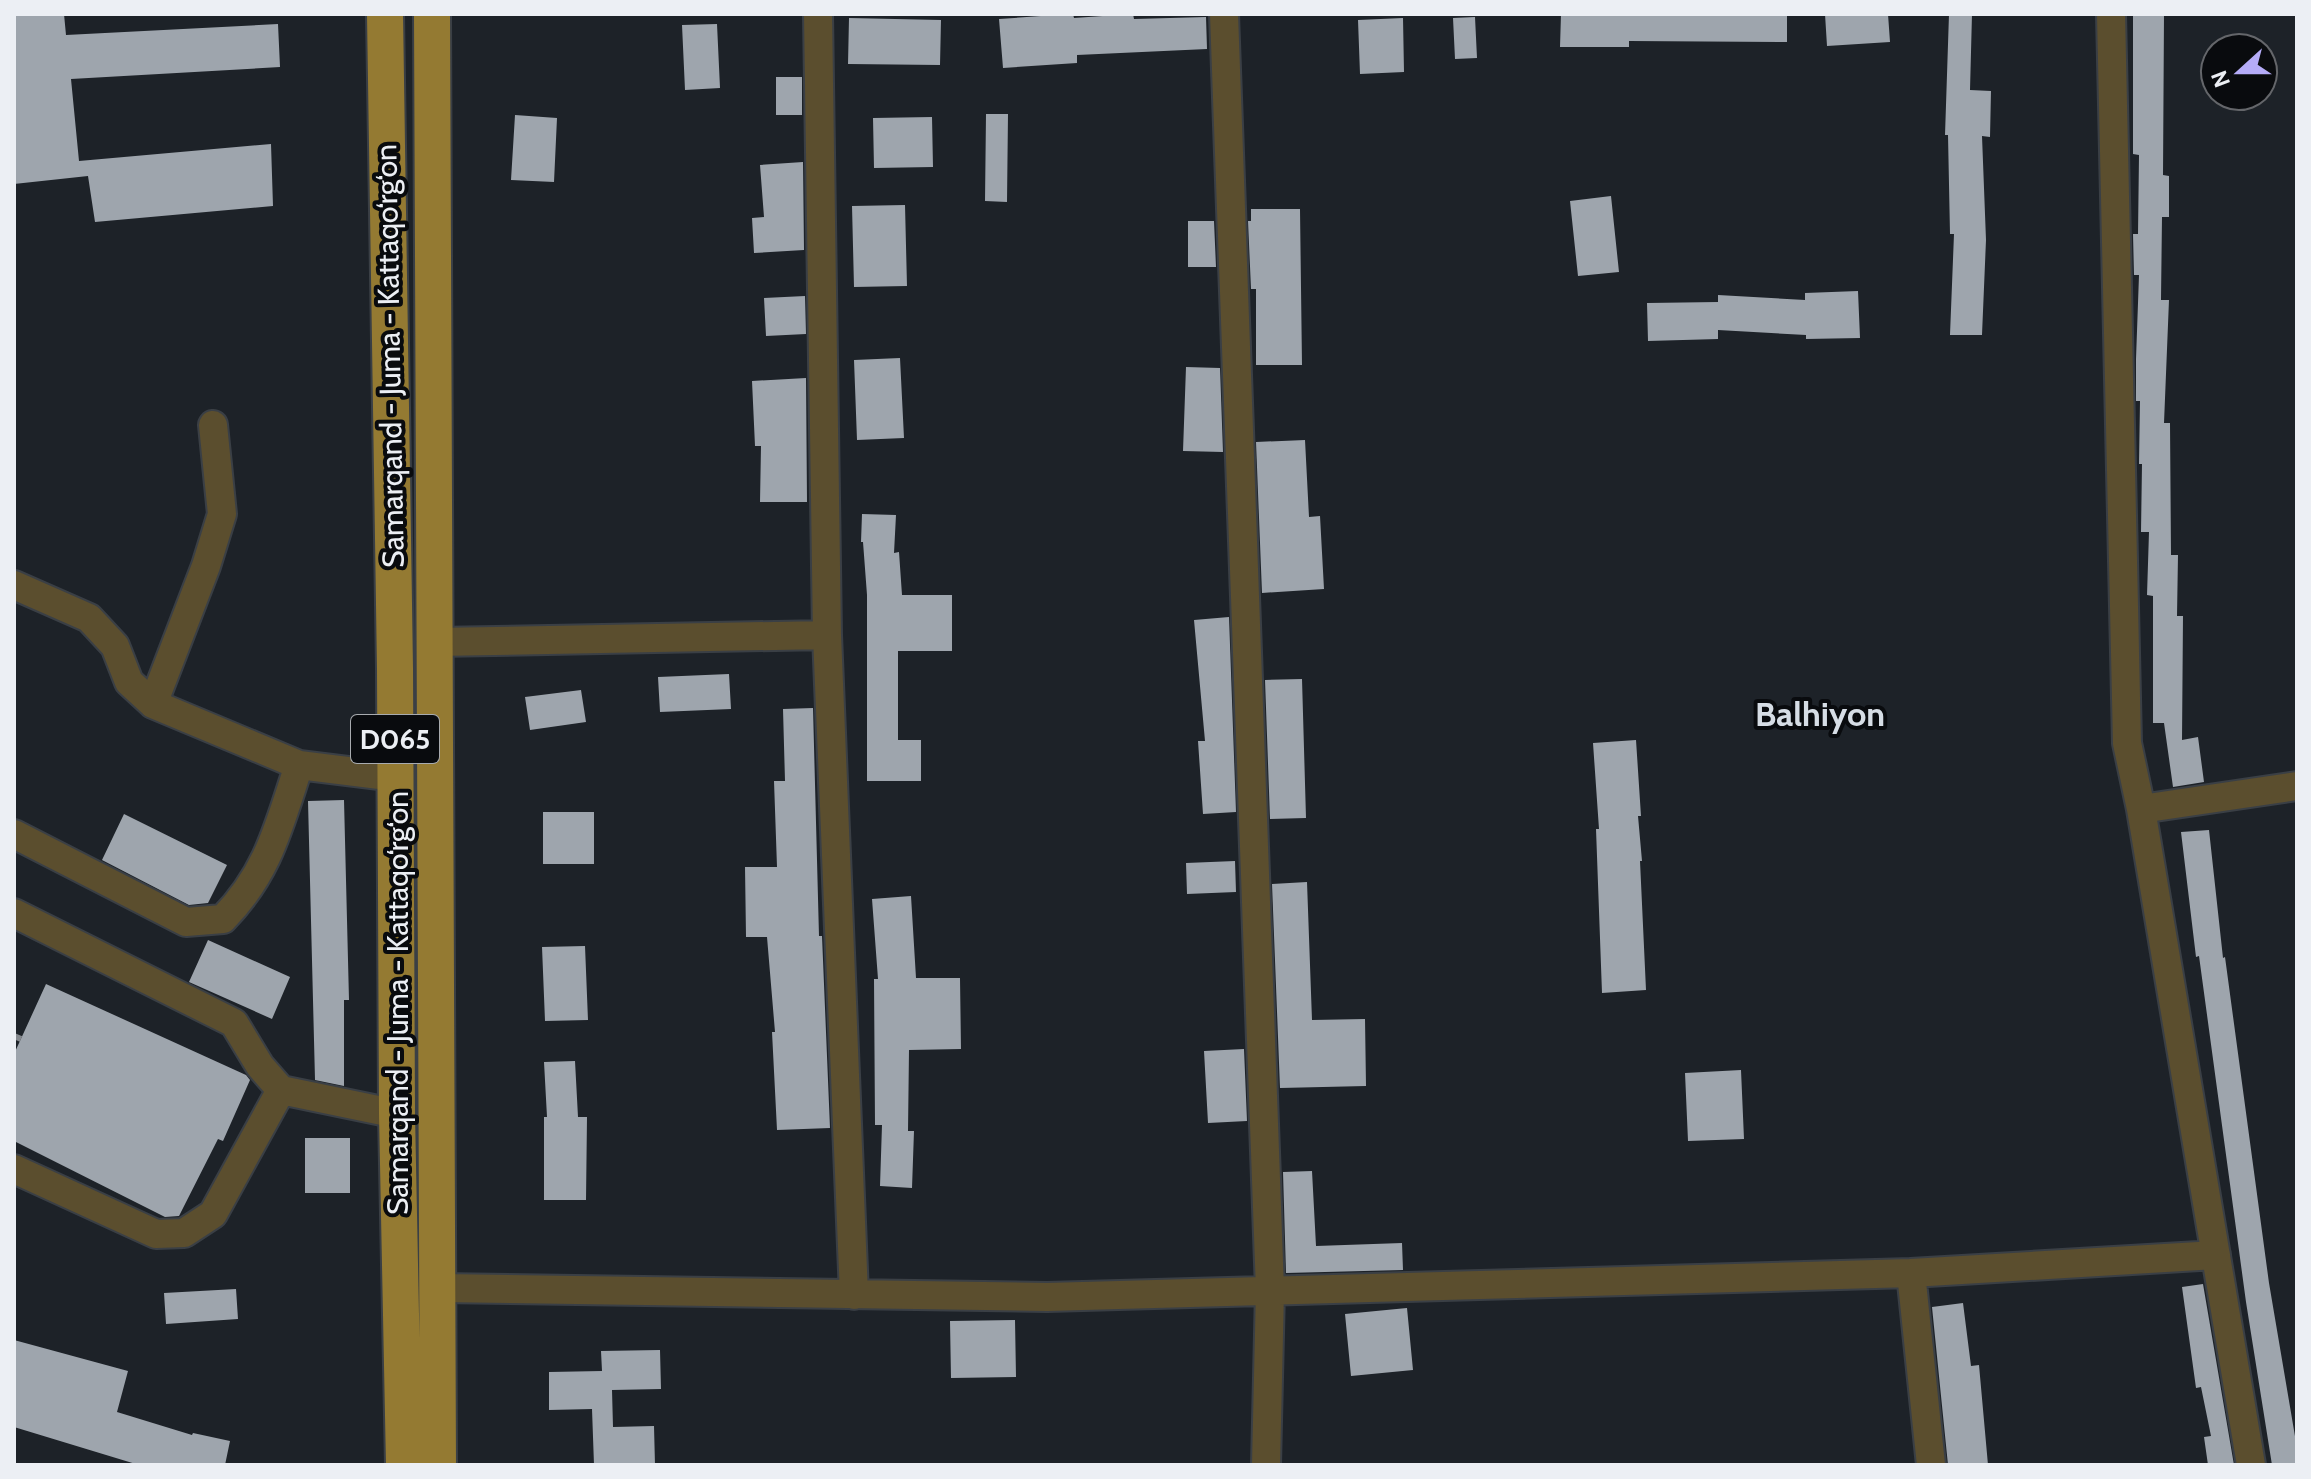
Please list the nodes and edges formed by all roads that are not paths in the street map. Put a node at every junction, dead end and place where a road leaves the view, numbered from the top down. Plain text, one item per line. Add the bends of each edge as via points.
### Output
1 (385, 14) edge
2 (432, 14) edge
3 (818, 14) edge
4 (1224, 14) edge
5 (2111, 14) edge
6 (213, 425) dead end
7 (14, 585) edge
8 (827, 635) junction
9 (434, 642) junction
10 (153, 704) junction
11 (299, 765) junction
12 (396, 777) junction
13 (2297, 786) edge
14 (2141, 809) junction
15 (14, 834) edge
16 (14, 913) edge
17 (281, 1090) junction
18 (397, 1114) junction
19 (14, 1169) edge
20 (2216, 1255) junction
21 (1911, 1273) junction
22 (439, 1288) junction
23 (1270, 1290) junction
24 (854, 1295) junction
25 (404, 1465) edge
26 (438, 1465) edge
27 (1266, 1465) edge
28 (1931, 1465) edge
29 (2251, 1465) edge

1 - 12 main road, Samarqand - Juma - Kattaqo‘rg‘on / D065
2 - 9 main road, Samarqand - Juma - Kattaqo‘rg‘on / D065
3 - 8 street
4 - 23 street
5 - 14 street via 2127,743
6 - 10 street via 222,514
7 - 10 street via 89,618 115,646 129,682
8 - 9 street
8 - 24 street
9 - 22 main road, Samarqand - Juma - Kattaqo‘rg‘on / D065
10 - 11 street
11 - 12 street
11 - 15 street via 266,863 223,919 186,922
12 - 18 main road, Samarqand - Juma - Kattaqo‘rg‘on / D065
13 - 14 street
14 - 20 street
16 - 17 street via 234,1023
17 - 18 street
17 - 19 street via 213,1214 184,1233 156,1234
18 - 25 main road, Samarqand - Juma - Kattaqo‘rg‘on / D065
20 - 21 street
20 - 29 street
21 - 23 street
21 - 28 street
22 - 24 street
22 - 26 main road, Samarqand - Juma - Kattaqo‘rg‘on / D065
23 - 24 street via 1047,1297
23 - 27 street

